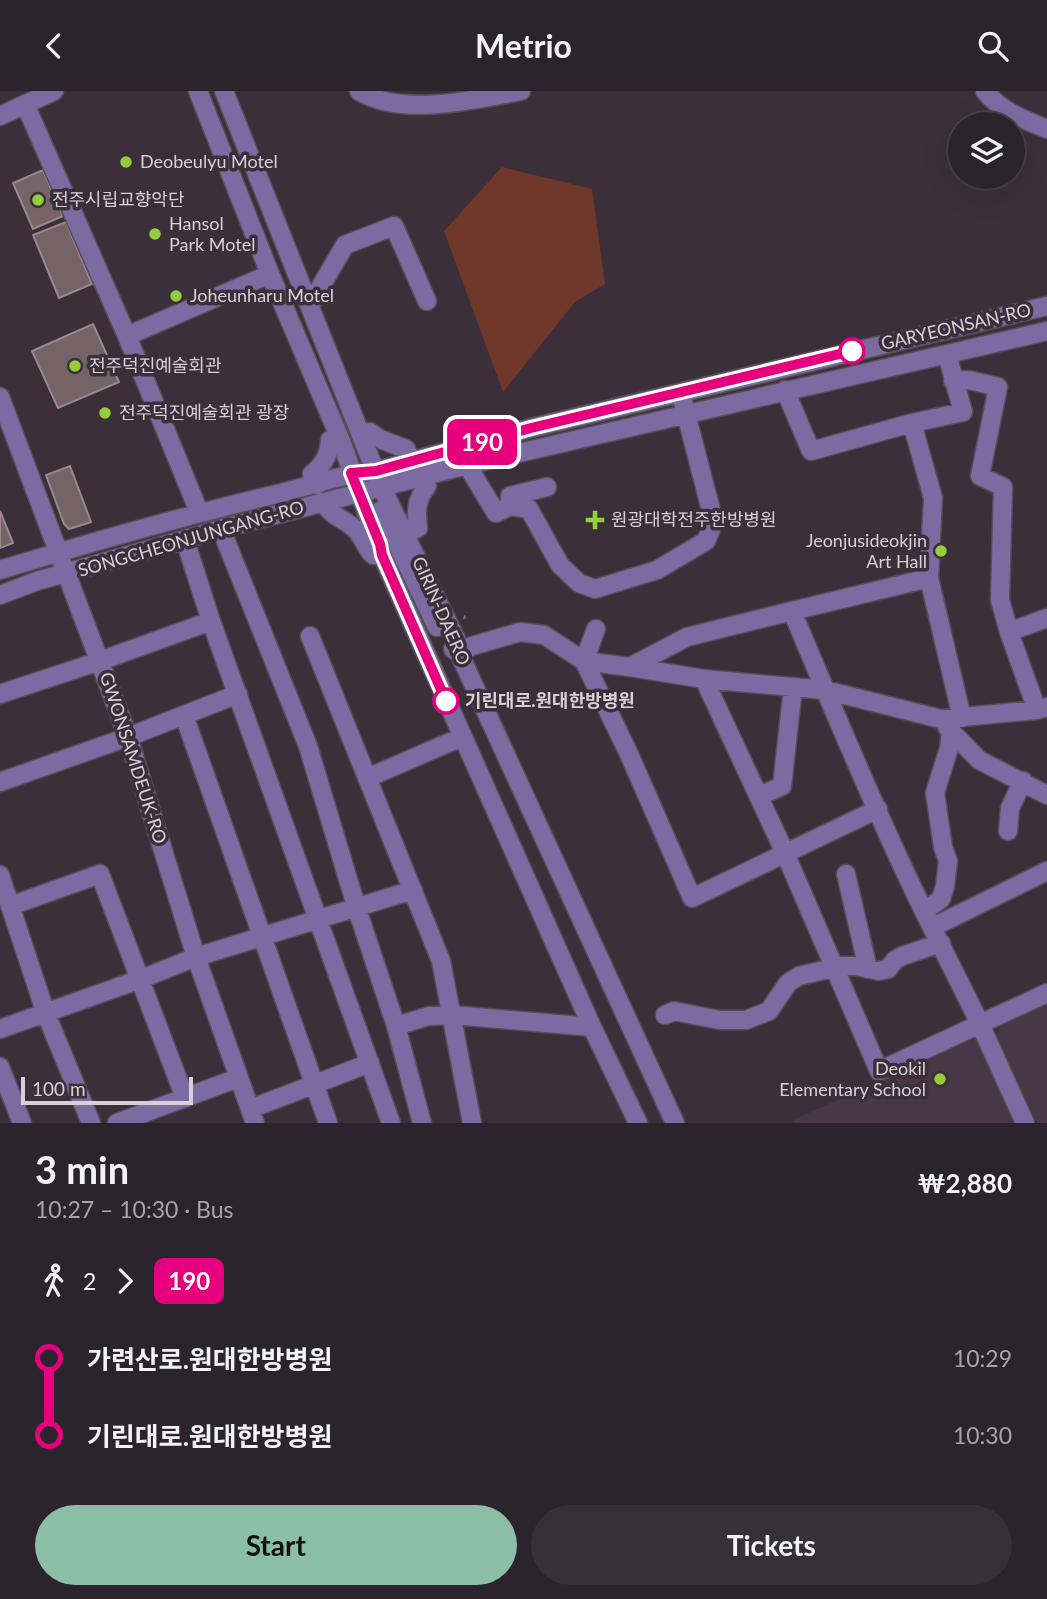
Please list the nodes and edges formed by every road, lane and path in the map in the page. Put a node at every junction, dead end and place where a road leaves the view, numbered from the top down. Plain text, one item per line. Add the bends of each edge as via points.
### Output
1 (54, 91) edge
2 (198, 91) edge
3 (224, 91) edge
4 (359, 91) edge
5 (521, 91) edge
6 (985, 91) edge
7 (24, 104) junction
8 (0, 116) edge
9 (1047, 129) edge
10 (270, 274) junction
11 (427, 301) dead end
12 (310, 305) junction
13 (1047, 306) edge
14 (1047, 331) edge
15 (127, 336) junction
16 (947, 354) junction
17 (953, 381) junction
18 (785, 390) junction
19 (680, 392) junction
20 (0, 397) edge
21 (686, 413) junction
22 (912, 423) junction
23 (362, 435) junction
24 (338, 436) junction
25 (411, 461) junction
26 (467, 465) junction
27 (426, 476) junction
28 (366, 483) junction
29 (317, 485) junction
30 (547, 487) dead end
31 (323, 502) junction
32 (510, 506) junction
33 (199, 512) junction
34 (239, 524) junction
35 (221, 529) junction
36 (406, 533) junction
37 (185, 540) junction
38 (58, 552) junction
39 (382, 555) junction
40 (0, 570) edge
41 (68, 573) junction
42 (929, 578) junction
43 (0, 594) edge
44 (792, 611) junction
45 (1047, 618) edge
46 (211, 621) junction
47 (596, 629) dead end
48 (1009, 632) junction
49 (310, 636) dead end
50 (459, 653) junction
51 (100, 661) junction
52 (584, 661) junction
53 (630, 667) junction
54 (704, 679) junction
55 (793, 687) junction
56 (825, 690) junction
57 (0, 694) edge
58 (238, 694) junction
59 (1042, 709) edge
60 (184, 715) junction
61 (951, 723) junction
62 (128, 737) junction
63 (462, 737) junction
64 (368, 778) junction
65 (1023, 781) junction
66 (0, 782) edge
67 (1047, 795) edge
68 (759, 796) junction
69 (878, 809) junction
70 (1009, 831) dead end
71 (785, 853) junction
72 (1047, 871) edge
73 (846, 874) dead end
74 (0, 875) edge
75 (413, 890) junction
76 (10, 906) junction
77 (357, 909) junction
78 (924, 911) junction
79 (320, 920) junction
80 (937, 935) junction
81 (260, 936) junction
82 (196, 957) junction
83 (833, 967) junction
84 (868, 969) junction
85 (141, 979) junction
86 (1047, 993) edge
87 (46, 1014) junction
88 (453, 1015) junction
89 (665, 1015) dead end
90 (980, 1024) junction
91 (396, 1026) junction
92 (592, 1027) junction
93 (0, 1029) edge
94 (370, 1063) junction
95 (0, 1067) edge
96 (238, 1078) junction
97 (314, 1085) junction
98 (184, 1098) junction
99 (253, 1116) edge
100 (22, 1123) edge
101 (91, 1123) edge
102 (117, 1123) edge
103 (328, 1123) edge
104 (391, 1123) edge
105 (422, 1123) edge
106 (472, 1123) edge
107 (638, 1123) edge
108 (675, 1123) edge
109 (1025, 1123) edge

1 - 7 street
2 - 10 street, GIRIN-DAERO
3 - 12 street, GIRIN-DAERO
4 - 5 street via 402,105 479,100
6 - 9 street via 1017,117
7 - 8 street
7 - 15 street
10 - 15 street
10 - 24 street, GIRIN-DAERO
11 - 12 street via 394,226 345,245
12 - 23 street, GIRIN-DAERO
13 - 19 street, GARYEONSAN-RO
14 - 16 street, GARYEONSAN-RO
15 - 33 street
16 - 17 street
16 - 18 street, GARYEONSAN-RO
17 - 22 street via 963,412
17 - 48 street via 998,387 980,475 1003,487 1000,600
18 - 21 street, GARYEONSAN-RO
18 - 22 street via 811,451
19 - 21 street
19 - 25 street, GARYEONSAN-RO
20 - 38 street, GWONSAMDEUK-RO
21 - 26 street, GARYEONSAN-RO
21 - 32 street via 714,522 706,541 657,570 595,589 579,583 560,565 529,509
22 - 42 street via 933,498
23 - 25 street via 370,432 406,449
23 - 28 street, GIRIN-DAERO
24 - 28 street, GIRIN-DAERO
24 - 29 street via 330,440 324,463 312,474
25 - 28 street, GARYEONSAN-RO
26 - 27 street, GARYEONSAN-RO
26 - 32 street via 496,513
27 - 28 street, GARYEONSAN-RO
27 - 36 street via 427,486 416,509 418,528
28 - 29 street, SONGCHEONJUNGANG-RO
28 - 31 street, SONGCHEONJUNGANG-RO
28 - 34 street via 245,516
28 - 36 street, GIRIN-DAERO
28 - 39 street, GIRIN-DAERO
28 - 50 street via 444,643
29 - 33 street, SONGCHEONJUNGANG-RO
30 - 32 street via 510,496
31 - 34 street, SONGCHEONJUNGANG-RO
31 - 39 street via 329,513 357,532 373,555
33 - 38 street, SONGCHEONJUNGANG-RO
34 - 35 street, SONGCHEONJUNGANG-RO
35 - 37 street, SONGCHEONJUNGANG-RO
35 - 77 street via 308,746
36 - 50 street, GIRIN-DAERO
37 - 41 street, SONGCHEONJUNGANG-RO
37 - 46 street
38 - 40 street, SONGCHEONJUNGANG-RO
38 - 41 street, GWONSAMDEUK-RO
39 - 63 street, GIRIN-DAERO
41 - 43 street, SONGCHEONJUNGANG-RO
41 - 51 street, GWONSAMDEUK-RO
42 - 44 street
42 - 61 street
44 - 53 street via 687,637
44 - 56 street
45 - 48 street
46 - 51 street
46 - 58 street
47 - 52 street
48 - 59 street
49 - 64 street
50 - 52 street via 520,632 544,635
50 - 108 street, GIRIN-DAERO
51 - 57 street
51 - 62 street, GWONSAMDEUK-RO
52 - 53 street
52 - 71 street via 692,898
53 - 54 street
54 - 55 street
54 - 68 street
55 - 56 street
55 - 68 street via 782,786
56 - 61 street
56 - 69 street
58 - 60 street
58 - 79 street
59 - 61 street
60 - 62 street
60 - 81 street
61 - 65 street via 979,759
61 - 78 street via 949,748 935,793 948,861 946,886 941,899
62 - 66 street
62 - 82 street, GWONSAMDEUK-RO
63 - 64 street
63 - 92 street, GIRIN-DAERO
64 - 75 street
65 - 67 street
65 - 70 street via 1010,808
68 - 71 street
69 - 71 street
69 - 78 street
71 - 83 street
72 - 80 street
73 - 84 street
74 - 76 street
75 - 77 street
75 - 88 street via 440,961
76 - 85 street via 100,874
76 - 87 street
77 - 79 street
77 - 91 street
78 - 80 street
79 - 81 street
79 - 94 street
80 - 84 street via 888,969
80 - 90 street
81 - 82 street
81 - 97 street
82 - 85 street
82 - 96 street, GWONSAMDEUK-RO
83 - 84 street
83 - 89 street via 799,976 788,983 769,1011 746,1020 674,1011
83 - 90 street via 879,1071
85 - 87 street
85 - 98 street
86 - 90 street
87 - 93 street
87 - 101 street
88 - 91 street via 429,1016
88 - 92 street
88 - 106 street
90 - 109 street
91 - 105 street
92 - 107 street, GIRIN-DAERO
94 - 97 street
94 - 104 street
95 - 100 street
96 - 98 street
96 - 99 street, GWONSAMDEUK-RO
97 - 99 street
97 - 103 street
98 - 102 street

